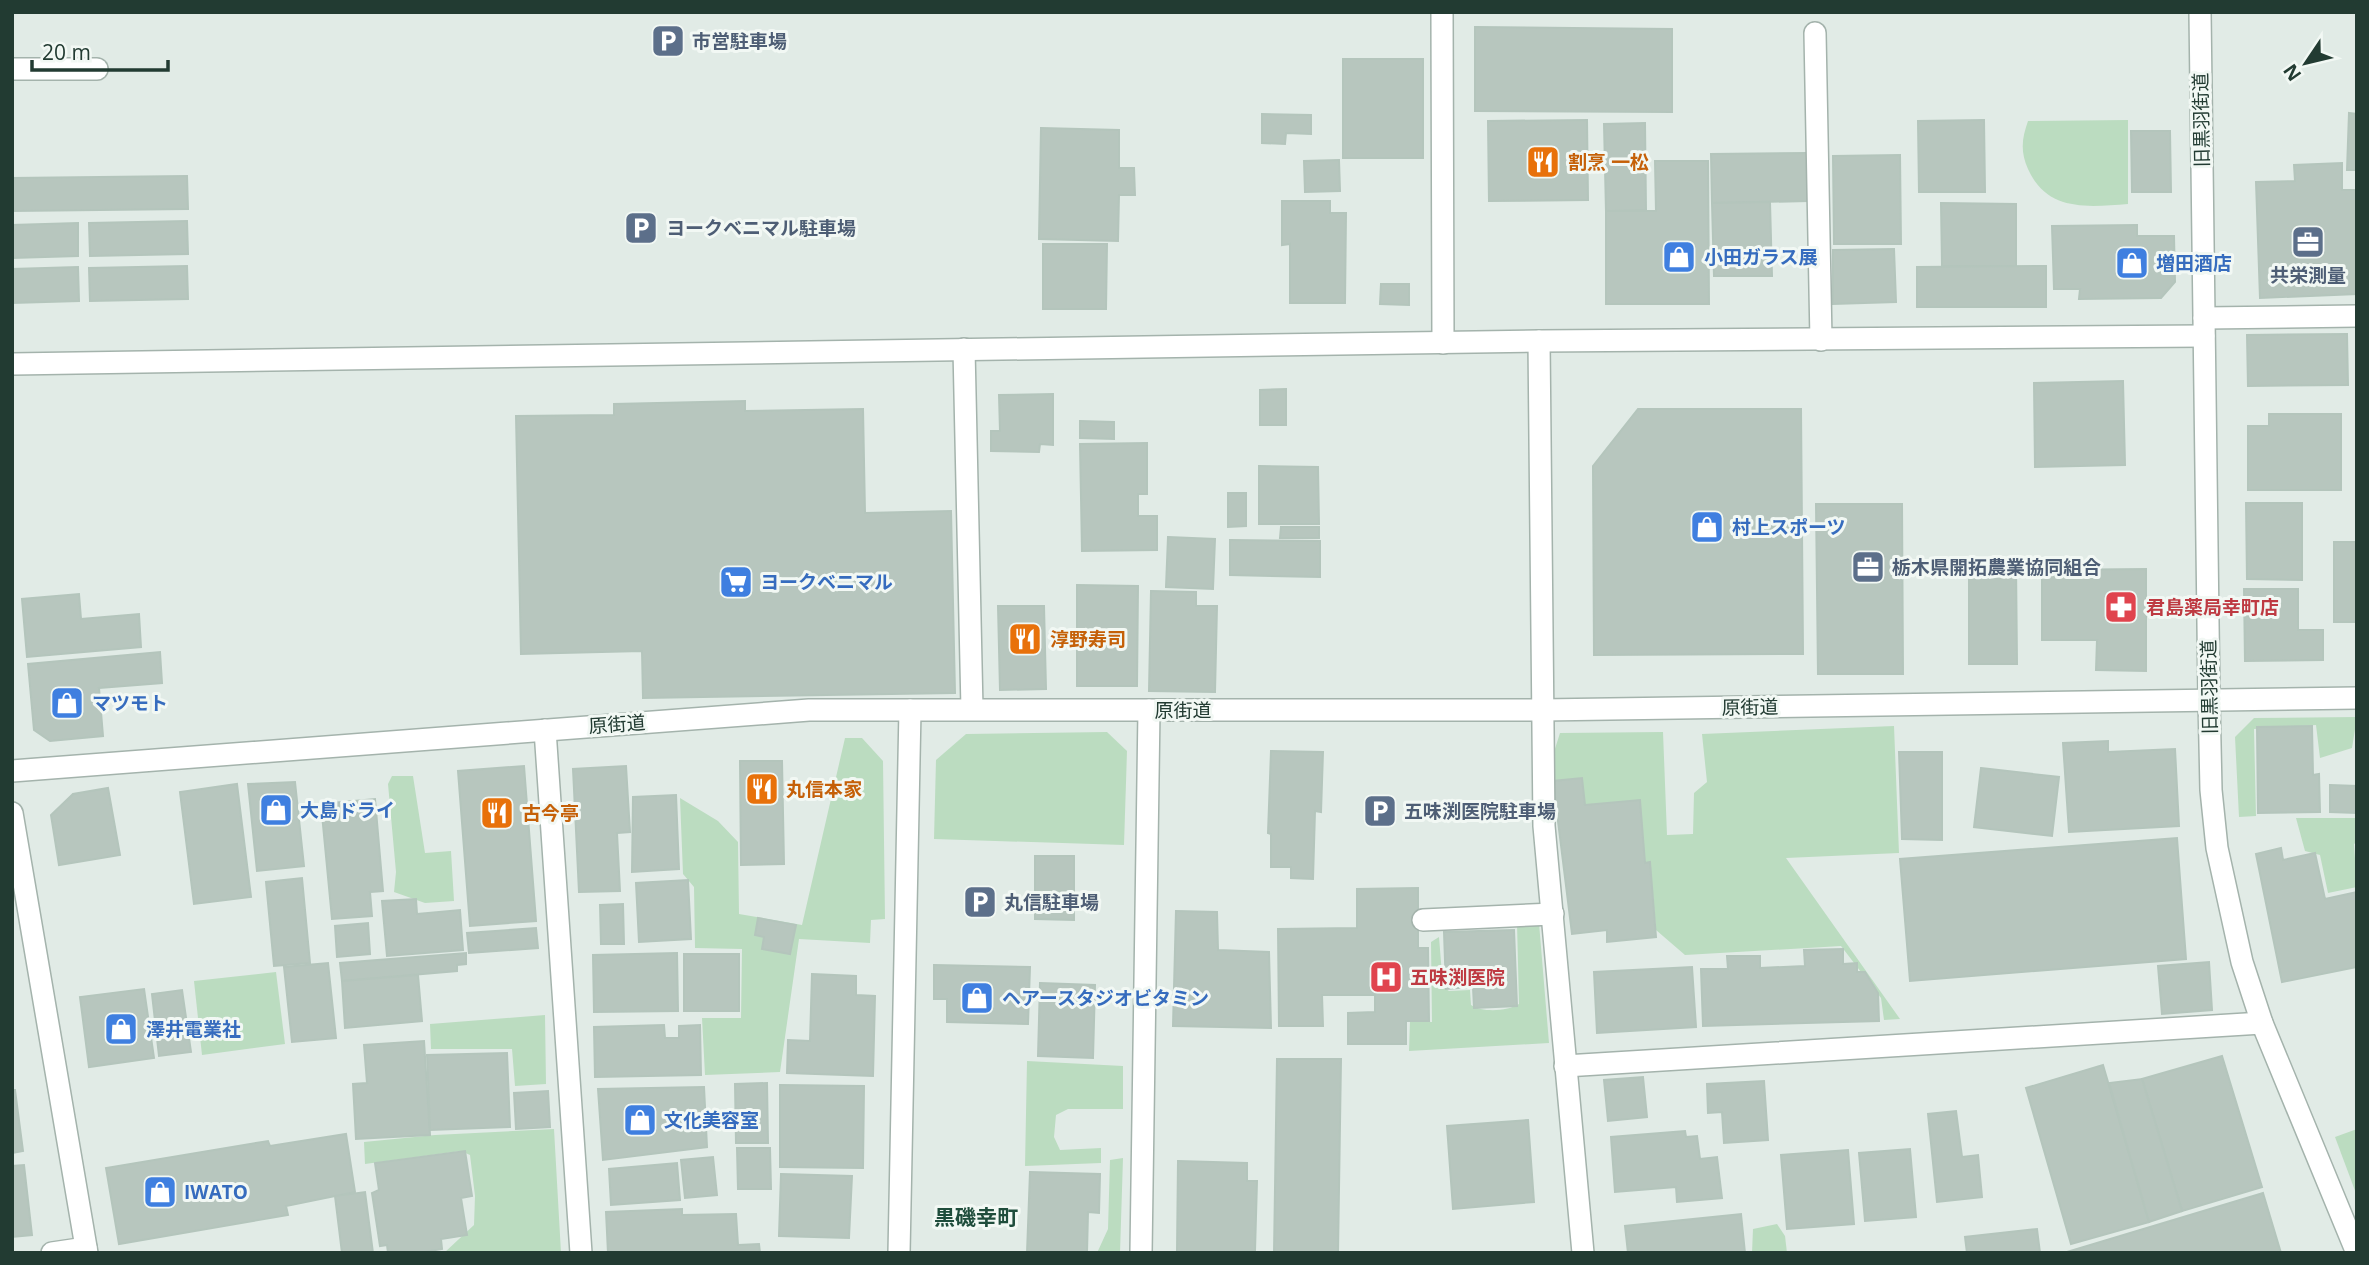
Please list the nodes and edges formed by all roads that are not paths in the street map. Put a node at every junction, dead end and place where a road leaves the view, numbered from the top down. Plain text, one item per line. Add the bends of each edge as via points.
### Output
1 (1442, 12) edge
2 (2200, 12) edge
3 (1815, 33) dead end
4 (12, 69) edge
5 (97, 69) dead end
6 (2357, 316) edge
7 (2204, 327) junction
8 (1821, 340) junction
9 (1539, 341) junction
10 (1443, 343) junction
11 (964, 349) junction
12 (12, 364) edge
13 (2357, 698) edge
14 (2209, 699) junction
15 (972, 709) junction
16 (910, 710) junction
17 (1149, 710) junction
18 (1542, 710) junction
19 (545, 730) junction
20 (12, 771) edge
21 (12, 813) edge
22 (1553, 914) junction
23 (1423, 920) dead end
24 (2262, 1023) junction
25 (1565, 1066) junction
26 (2351, 1227) edge
27 (87, 1250) edge
28 (52, 1253) edge
29 (581, 1253) edge
30 (899, 1253) edge
31 (1142, 1253) edge
32 (1583, 1253) edge
33 (2357, 1253) edge

1 - 10 street
2 - 7 street, 旧黒羽街道
3 - 8 street
4 - 5 street
6 - 7 street
7 - 8 street
7 - 14 street, 旧黒羽街道
8 - 9 street
9 - 10 street
9 - 18 street
10 - 11 street
11 - 12 street
11 - 15 street
13 - 14 street, 原街道
14 - 18 street, 原街道
14 - 24 street, 旧黒羽街道 via 2217,848 2242,962
15 - 16 street, 原街道
15 - 17 street, 原街道
16 - 19 street, 原街道 via 809,710
16 - 30 street
17 - 18 street, 原街道
17 - 31 street
18 - 22 street via 1544,827
19 - 20 street, 原街道
19 - 29 street
21 - 27 street
22 - 23 street
22 - 25 street
24 - 25 street
24 - 26 street, 旧黒羽街道
25 - 32 street
26 - 33 street, 旧黒羽街道
27 - 28 street

